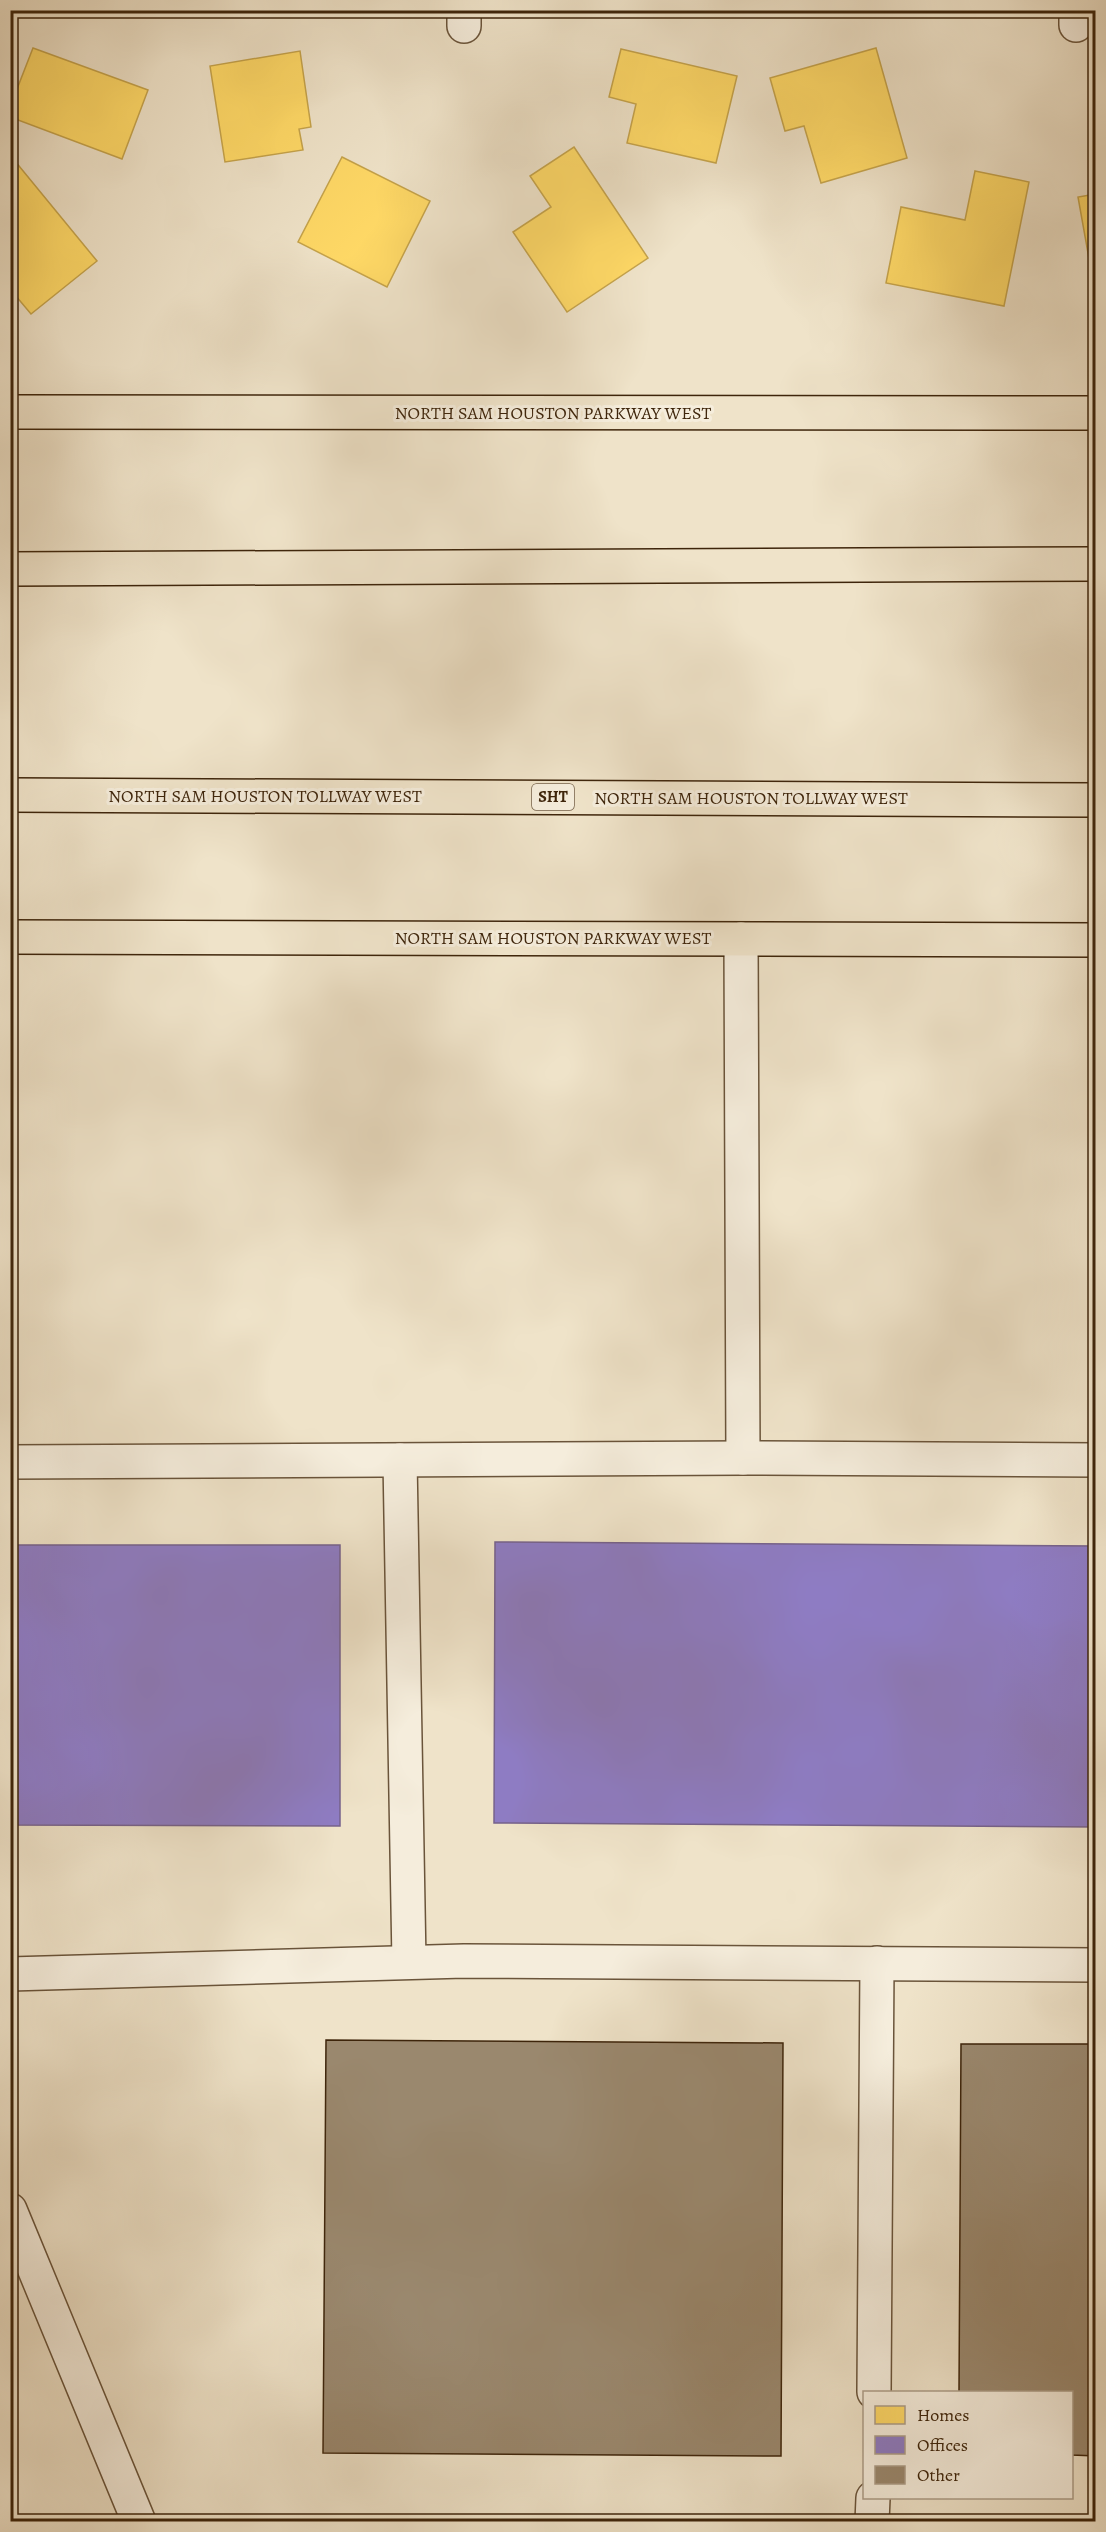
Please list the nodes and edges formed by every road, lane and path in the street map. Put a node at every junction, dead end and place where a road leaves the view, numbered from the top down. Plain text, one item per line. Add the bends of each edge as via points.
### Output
1 (10, 412) edge
2 (1095, 413) edge
3 (1095, 564) edge
4 (10, 569) edge
5 (10, 795) edge
6 (1095, 800) edge
7 (10, 937) edge
8 (741, 939) junction
9 (1095, 940) edge
10 (743, 1458) junction
11 (400, 1460) junction
12 (1095, 1460) edge
13 (10, 1462) edge
14 (409, 1962) junction
15 (877, 1963) junction
16 (1095, 1965) edge
17 (10, 1974) edge
18 (10, 2210) edge
19 (874, 2391) edge
20 (873, 2499) edge
21 (139, 2522) edge
22 (872, 2522) edge

1 - 2 main road, NORTH SAM HOUSTON PARKWAY WEST
3 - 4 main road
5 - 6 main road, NORTH SAM HOUSTON TOLLWAY WEST / SHT
7 - 8 main road, NORTH SAM HOUSTON PARKWAY WEST
8 - 9 main road, NORTH SAM HOUSTON PARKWAY WEST
8 - 10 lane
10 - 11 lane
10 - 12 lane
11 - 13 lane
11 - 14 lane
14 - 15 lane
14 - 17 lane
15 - 16 lane
15 - 19 lane
18 - 21 lane
20 - 22 lane

